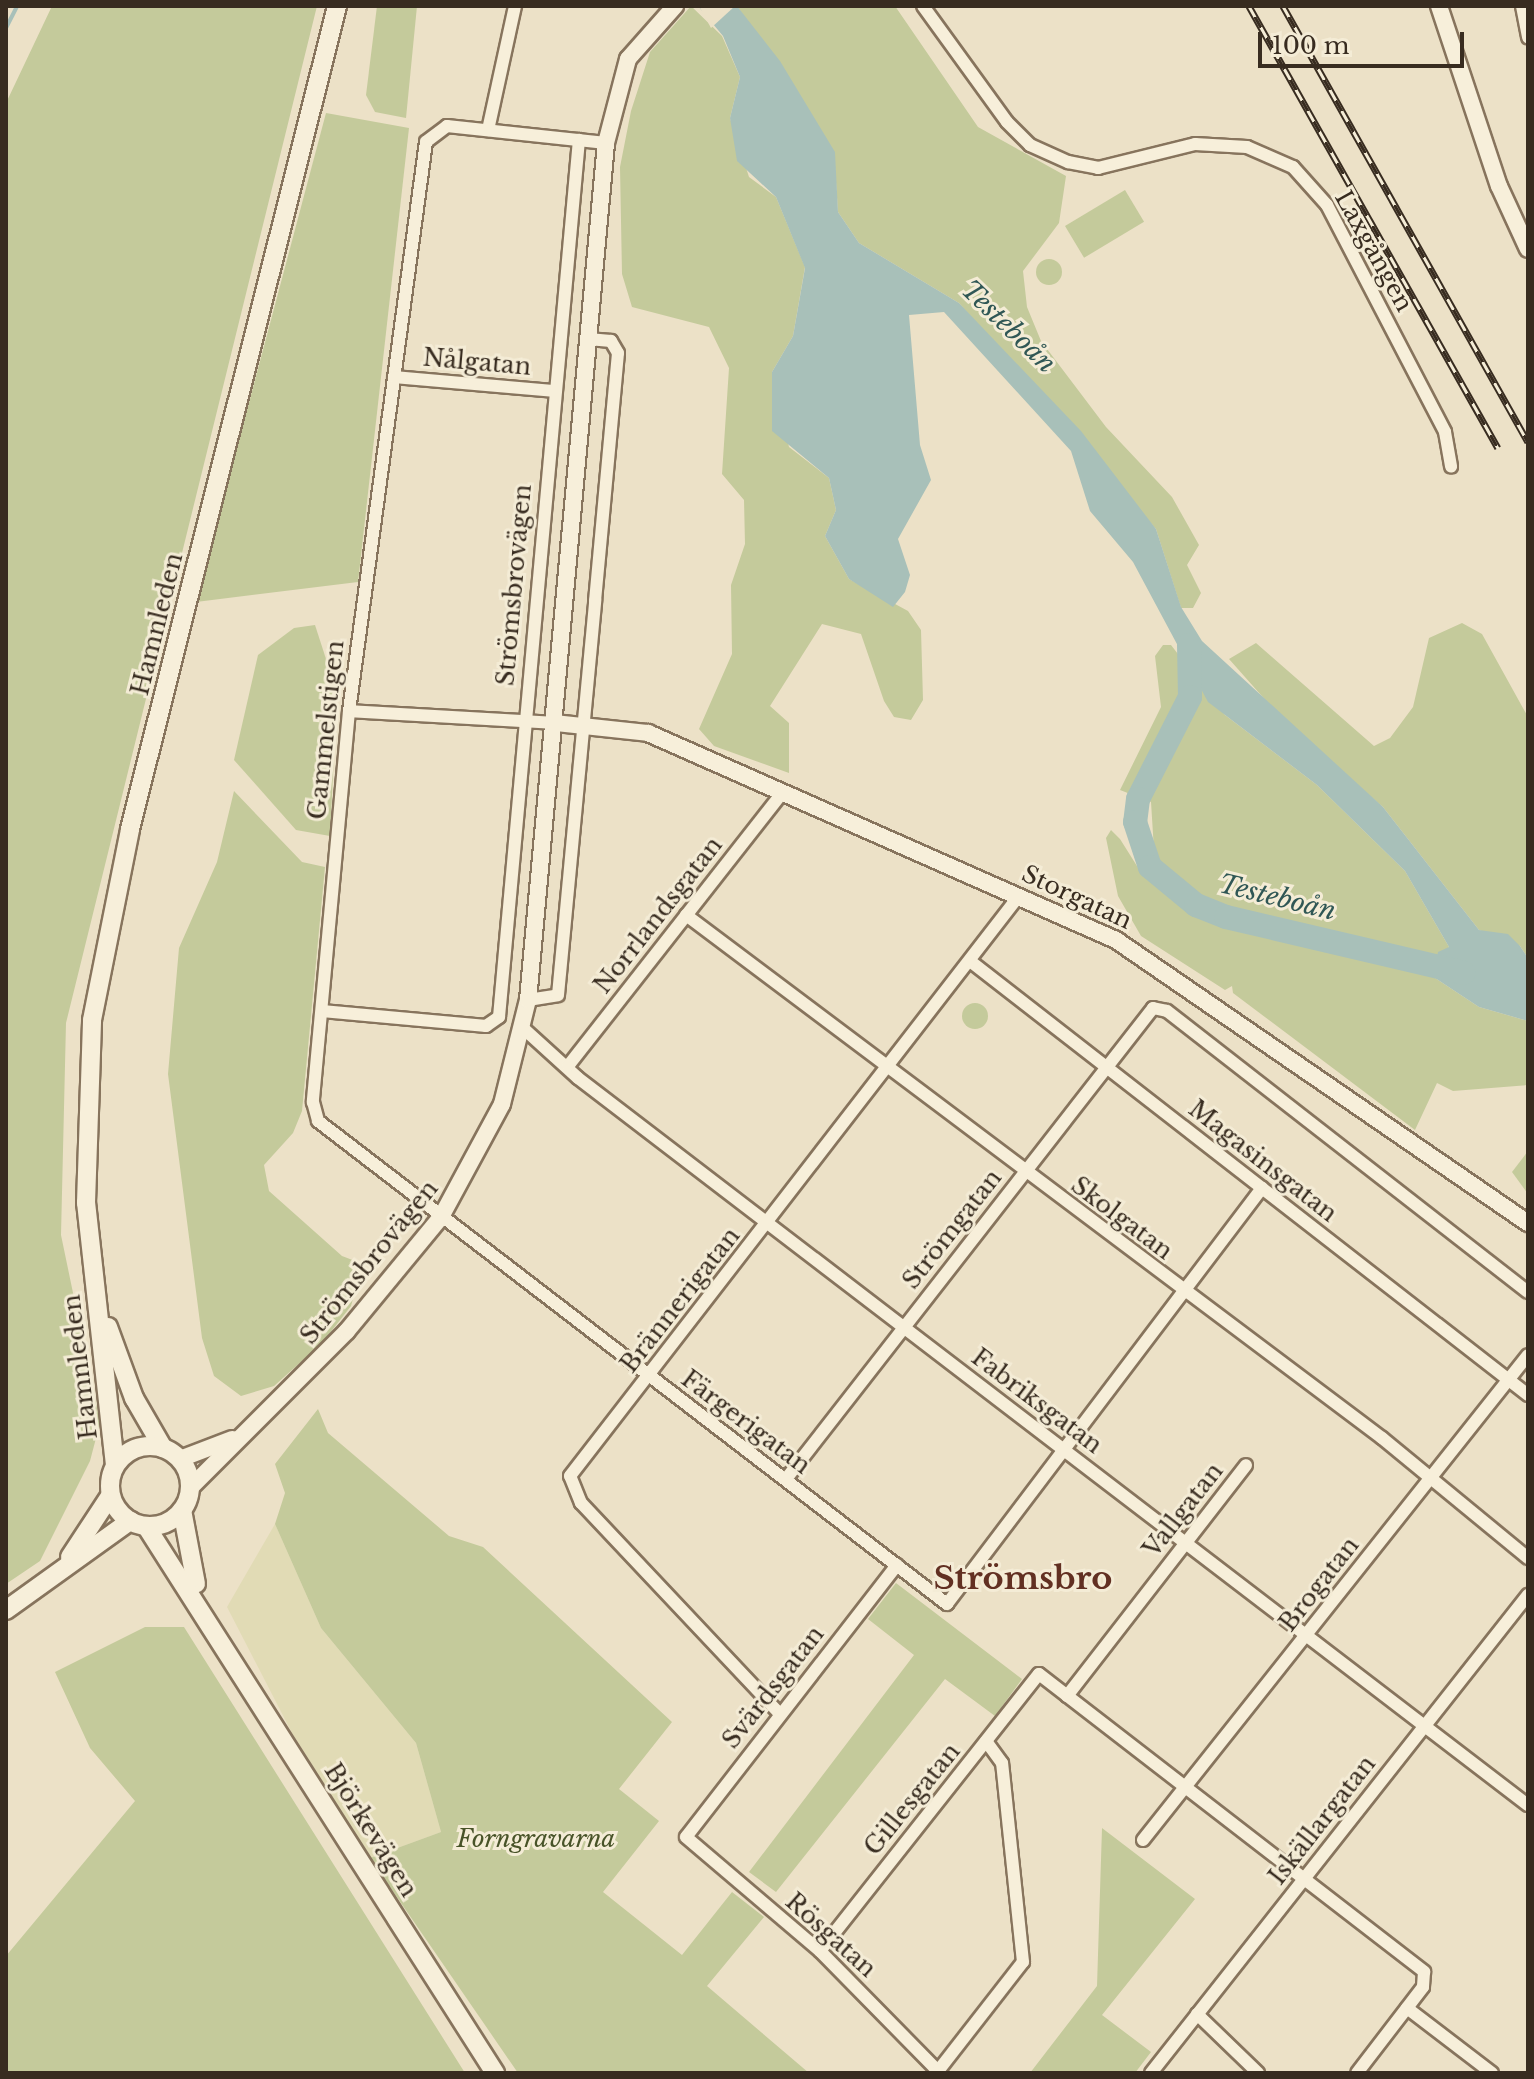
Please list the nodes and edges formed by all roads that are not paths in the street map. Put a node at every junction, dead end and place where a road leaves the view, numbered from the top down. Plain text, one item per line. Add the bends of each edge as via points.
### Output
1 (337, 6) edge
2 (515, 6) edge
3 (675, 6) edge
4 (923, 6) edge
5 (1439, 6) edge
6 (1522, 6) edge
7 (1528, 37) edge
8 (488, 130) junction
9 (579, 140) junction
10 (606, 143) junction
11 (1528, 249) edge
12 (588, 339) junction
13 (394, 377) junction
14 (555, 391) junction
15 (1451, 466) dead end
16 (349, 711) junction
17 (583, 722) junction
18 (555, 723) junction
19 (525, 725) junction
20 (783, 792) junction
21 (1018, 897) junction
22 (686, 915) junction
23 (970, 961) junction
24 (528, 1000) junction
25 (322, 1011) junction
26 (523, 1028) junction
27 (1104, 1065) junction
28 (568, 1066) junction
29 (888, 1067) junction
30 (1024, 1171) junction
31 (1262, 1188) junction
32 (441, 1217) junction
33 (768, 1223) junction
34 (1528, 1223) edge
35 (91, 1263) junction
36 (1184, 1292) junction
37 (1528, 1292) edge
38 (904, 1326) junction
39 (1528, 1355) edge
40 (648, 1375) junction
41 (1508, 1380) junction
42 (1528, 1395) edge
43 (237, 1437) junction
44 (163, 1448) junction
45 (1065, 1449) junction
46 (180, 1459) junction
47 (115, 1465) junction
48 (1246, 1465) dead end
49 (786, 1479) junction
50 (1429, 1480) junction
51 (190, 1488) junction
52 (110, 1496) junction
53 (182, 1510) junction
54 (138, 1523) junction
55 (1186, 1543) junction
56 (1528, 1558) edge
57 (897, 1565) junction
58 (47, 1581) junction
59 (1528, 1595) edge
60 (6, 1610) edge
61 (206, 1613) junction
62 (1308, 1635) junction
63 (1067, 1696) junction
64 (779, 1713) junction
65 (1425, 1726) junction
66 (986, 1741) junction
67 (1185, 1788) junction
68 (1528, 1805) edge
69 (686, 1837) joint
70 (1143, 1840) dead end
71 (1304, 1879) junction
72 (820, 1951) junction
73 (1407, 2008) junction
74 (1197, 2014) junction
75 (939, 2072) edge
76 (495, 2073) edge
77 (1151, 2073) edge
78 (1258, 2073) edge
79 (1357, 2073) edge
80 (1492, 2073) edge

1 - 35 main road, Hamnleden via 101,956 84,1119
2 - 8 street
3 - 10 street, Strömsbrovägen via 628,59
4 - 15 street, Laxgången via 1007,122 1030,145 1068,162 1098,168 1195,144 1247,147 1293,167 1327,205 1445,432
5 - 11 street via 1499,186
6 - 7 street
8 - 9 street
8 - 13 street, Gammelstigen via 432,132
9 - 10 street
9 - 14 street, Strömsbrovägen
10 - 12 street, Strömsbrovägen
12 - 17 street via 611,341 618,353
12 - 18 street, Strömsbrovägen
13 - 14 street, Nålgatan
13 - 16 street, Gammelstigen
14 - 19 street, Strömsbrovägen
16 - 19 street
16 - 25 street, Gammelstigen
17 - 18 street, Storgatan
17 - 20 street, Storgatan via 648,733
17 - 24 street via 558,995
18 - 19 street
18 - 24 street, Strömsbrovägen
19 - 25 street, Strömsbrovägen via 500,1013 486,1026
20 - 21 street, Storgatan
20 - 22 street, Norrlandsgatan
21 - 23 street, Brännerigatan
21 - 34 street, Storgatan via 1141,954
22 - 28 street, Norrlandsgatan
22 - 29 street, Skolgatan
23 - 27 street, Magasinsgatan
23 - 29 street, Brännerigatan
24 - 26 street, Strömsbrovägen
25 - 32 street, Gammelstigen via 313,1102 318,1121
26 - 28 street, Fabriksgatan
26 - 32 street, Strömsbrovägen via 492,1128
27 - 30 street, Strömgatan
27 - 31 street, Magasinsgatan
27 - 37 street, Strömgatan via 1153,1008 1167,1011
28 - 33 street, Fabriksgatan
29 - 30 street, Skolgatan
29 - 33 street, Brännerigatan
30 - 36 street, Skolgatan
30 - 38 street, Strömgatan
31 - 36 street
31 - 41 street, Magasinsgatan
32 - 40 street, Färgerigatan
32 - 43 street, Strömsbrovägen via 347,1331
33 - 38 street, Fabriksgatan
33 - 40 street, Brännerigatan
35 - 44 main road, Hamnleden via 126,1379
35 - 47 main road, Hamnleden
36 - 45 street
36 - 50 street, Skolgatan
38 - 45 street, Fabriksgatan
38 - 49 street, Strömgatan
39 - 41 street, Brogatan
40 - 49 street, Färgerigatan
40 - 64 street, Brännerigatan via 574,1469 571,1490
41 - 42 street, Magasinsgatan
41 - 50 street, Brogatan
43 - 46 street, Strömsbrovägen
43 - 51 street, Strömsbrovägen
44 - 46 main road
44 - 47 main road via 134,1449
45 - 55 street, Fabriksgatan
45 - 57 street, Färgerigatan via 947,1604
46 - 51 main road
47 - 52 main road
48 - 55 street, Vallgatan
49 - 57 street, Färgerigatan
50 - 56 street, Skolgatan
50 - 62 street, Brogatan
51 - 53 main road
52 - 54 main road
52 - 58 main road
53 - 54 main road
53 - 61 main road, Björkevägen
54 - 58 main road
54 - 61 main road, Björkevägen
55 - 62 street, Fabriksgatan
55 - 63 street, Vallgatan
57 - 64 street, Svärdsgatan
58 - 60 main road
59 - 65 street, Iskällargatan
61 - 76 main road, Björkevägen
62 - 65 street, Fabriksgatan
62 - 67 street, Brogatan
63 - 66 street, Gillesgatan via 1039,1674
63 - 67 street
64 - 69 street, Svärdsgatan
65 - 68 street, Fabriksgatan
65 - 71 street, Iskällargatan
66 - 72 street, Gillesgatan
66 - 75 street via 1002,1763 1025,1955
67 - 70 street, Brogatan
67 - 71 street
69 - 72 street, Rösgatan
71 - 73 street via 1424,1972
71 - 74 street, Iskällargatan
72 - 75 street, Rösgatan
73 - 79 street
73 - 80 street
74 - 77 street, Iskällargatan
74 - 78 street

